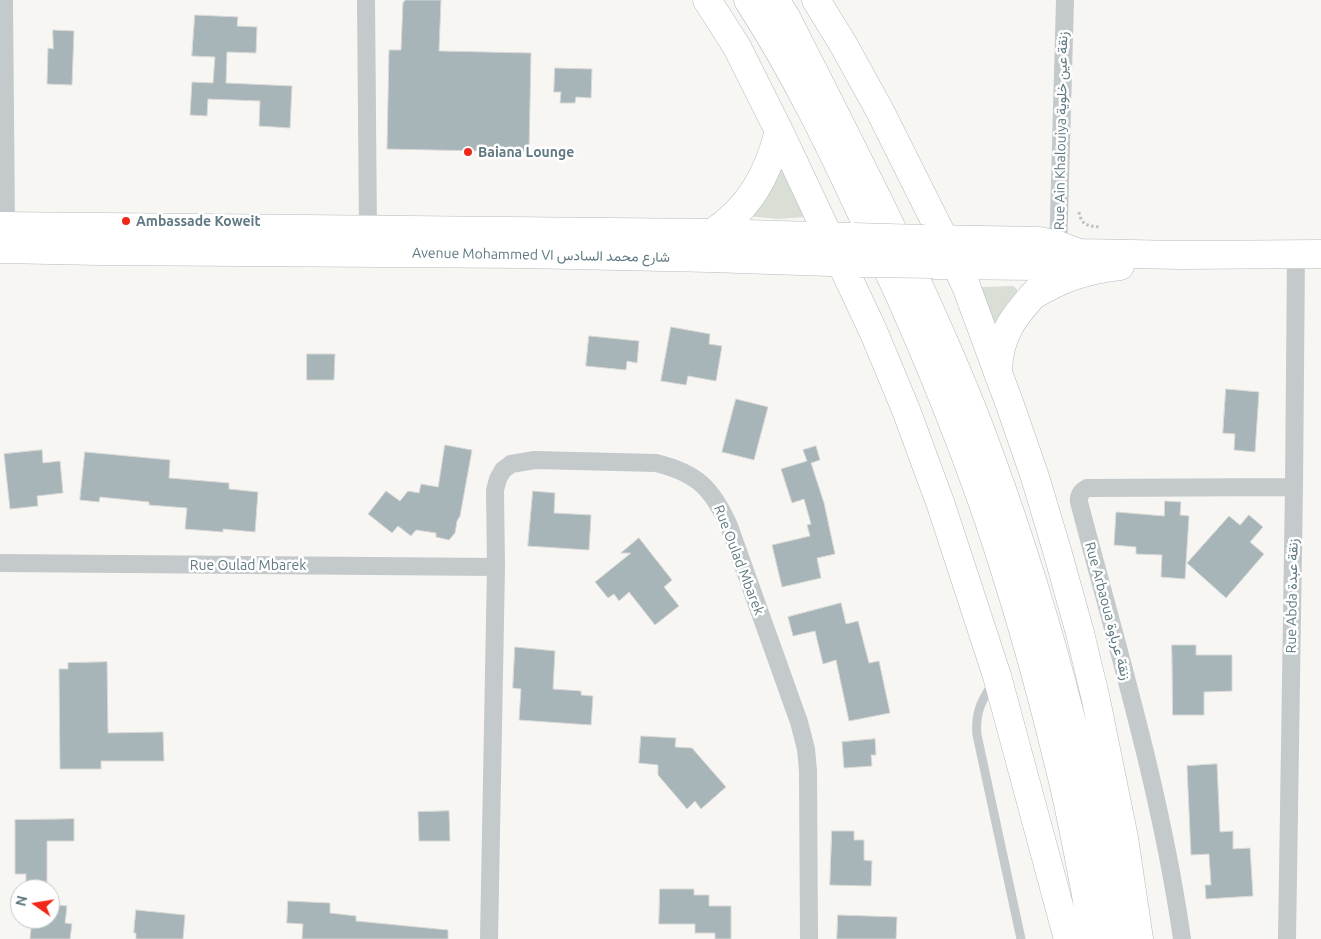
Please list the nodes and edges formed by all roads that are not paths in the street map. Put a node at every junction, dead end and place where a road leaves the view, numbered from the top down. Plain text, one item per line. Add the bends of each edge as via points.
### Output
1 (4, 0) edge
2 (366, 0) edge
3 (707, 0) edge
4 (748, 0) edge
5 (775, 0) edge
6 (816, 0) edge
7 (1064, 0) edge
8 (778, 131) junction
9 (368, 230) junction
10 (712, 233) junction
11 (2, 234) edge
12 (934, 239) junction
13 (846, 250) junction
14 (1065, 253) junction
15 (1308, 254) edge
16 (1181, 255) junction
17 (945, 265) junction
18 (1032, 296) junction
19 (998, 373) junction
20 (1294, 487) junction
21 (0, 563) edge
22 (496, 567) junction
23 (997, 676) junction
24 (489, 939) edge
25 (809, 939) edge
26 (1021, 939) edge
27 (1068, 939) edge
28 (1094, 939) edge
29 (1119, 939) edge
30 (1139, 939) edge
31 (1182, 939) edge
32 (1287, 939) edge

1 - 11 street
2 - 9 street
3 - 8 main road via 737,48
4 - 28 main road via 809,104 858,204 959,438 1014,599 1038,681 1059,763
5 - 29 main road via 916,277 976,419 1009,508 1062,682
6 - 12 main road via 880,111
7 - 14 street, Rue Ain Khalouiya زنقة عين خلوية
8 - 10 main road via 770,162 755,190 737,213
8 - 13 main road
9 - 10 main road, Avenue Mohammed VI شارع محمد السادس
9 - 11 main road, Avenue Mohammed VI شارع محمد السادس
10 - 13 main road, Avenue Mohammed VI شارع محمد السادس
11 - 13 main road, Avenue Mohammed VI شارع محمد السادس via 107,251 710,258
12 - 13 main road, Avenue Mohammed VI شارع محمد السادس, bridge
12 - 14 main road, Avenue Mohammed VI شارع محمد السادس via 1030,240
12 - 17 main road
13 - 17 main road, Avenue Mohammed VI شارع محمد السادس, bridge
13 - 23 main road via 874,333 941,505
14 - 16 main road, Avenue Mohammed VI شارع محمد السادس
14 - 17 main road, Avenue Mohammed VI شارع محمد السادس via 1029,266
14 - 18 main road
15 - 16 main road, Avenue Mohammed VI شارع محمد السادس
15 - 20 street, Rue Abda زنقة عبدة
16 - 18 main road via 1162,263 1099,268 1076,274
17 - 19 main road via 966,286
18 - 19 main road via 1004,335
19 - 30 main road via 1035,477 1080,633 1124,838
20 - 31 street, Rue Arbaoua زنقة عرباوة via 1087,488 1080,495 1079,502 1161,822
20 - 32 street, Rue Abda زنقة عبدة
21 - 22 street, Rue Oulad Mbarek
22 - 24 street, Rue Oulad Mbarek
22 - 25 street, Rue Oulad Mbarek via 495,490 502,470 511,464 535,460 656,464 691,475 708,488 720,505 728,526 806,749
23 - 26 lane via 980,704 977,735
23 - 27 main road

